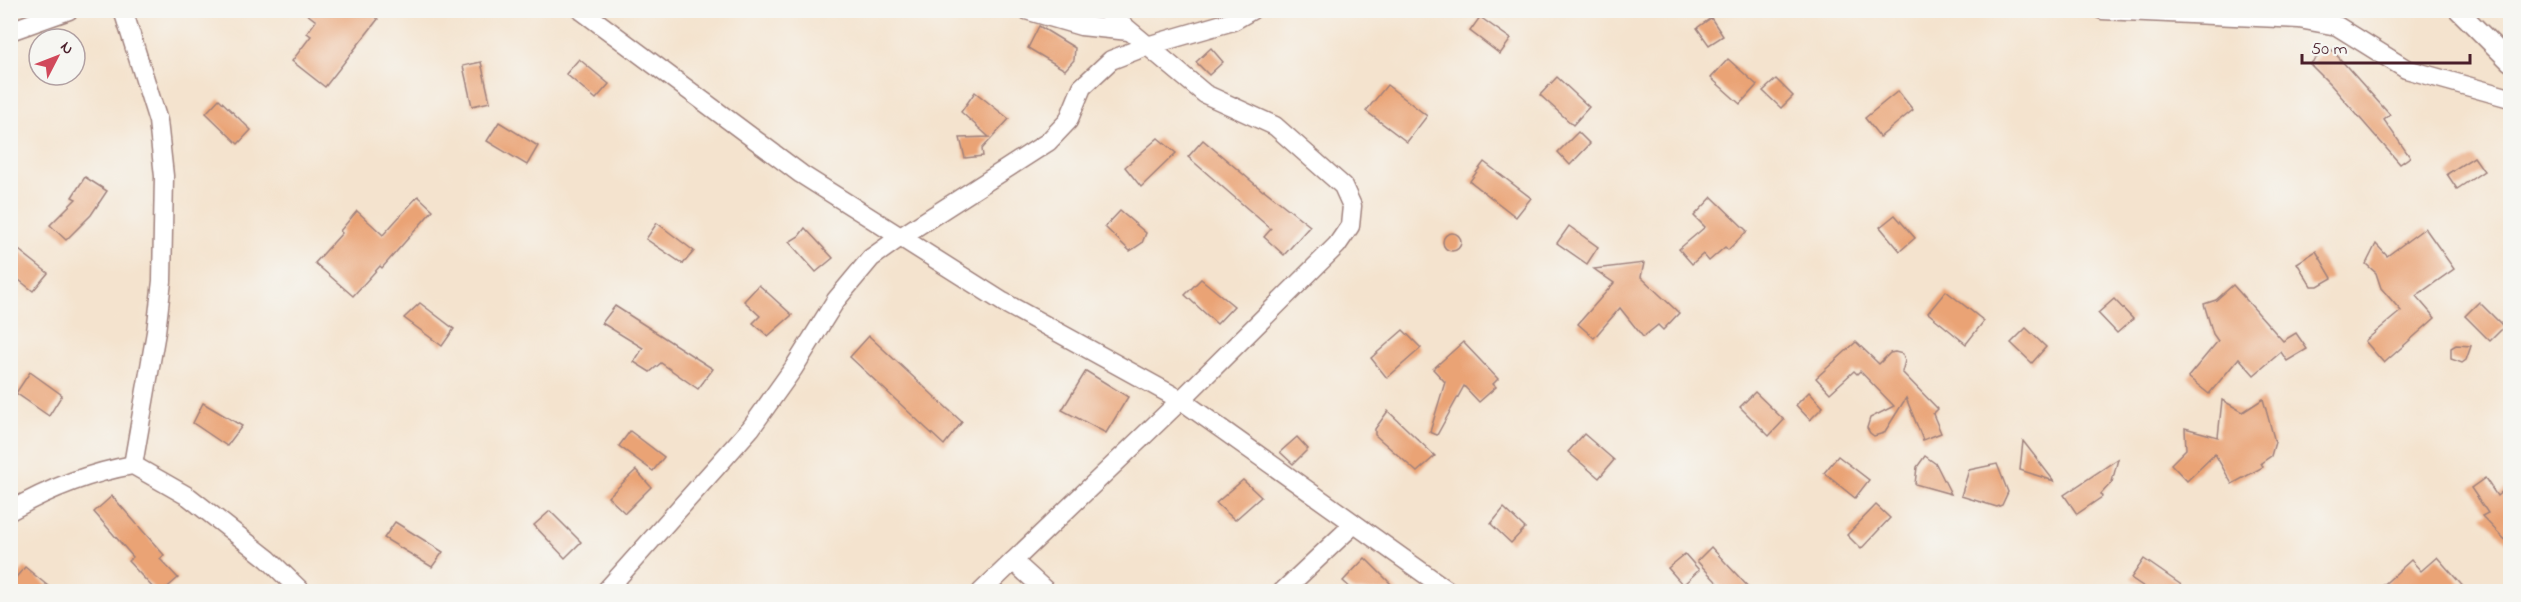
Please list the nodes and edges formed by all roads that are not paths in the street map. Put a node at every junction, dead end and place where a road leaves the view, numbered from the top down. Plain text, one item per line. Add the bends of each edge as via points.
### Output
1 (69, 10) edge
2 (123, 10) edge
3 (581, 10) edge
4 (1026, 10) edge
5 (1106, 10) edge
6 (1252, 10) edge
7 (2102, 10) edge
8 (2458, 10) edge
9 (10, 31) edge
10 (1130, 31) junction
11 (1147, 46) junction
12 (2511, 62) edge
13 (2511, 98) edge
14 (899, 238) junction
15 (1181, 400) junction
16 (133, 465) junction
17 (10, 511) edge
18 (1354, 524) junction
19 (1013, 561) junction
20 (302, 591) edge
21 (604, 591) edge
22 (981, 591) edge
23 (1047, 591) edge
24 (1282, 591) edge
25 (1450, 591) edge

1 - 9 street
2 - 16 street via 158,121 164,176 162,281
3 - 14 street via 801,174
4 - 10 street via 1081,26
5 - 10 street
6 - 11 street via 1233,21
7 - 13 street via 2299,19 2337,26 2406,69
8 - 12 street
10 - 11 street
11 - 14 street via 1111,60 1082,87 1068,121 1048,142
11 - 15 street via 1205,94 1275,126 1343,186 1352,206 1350,226 1337,245
14 - 15 street via 1003,302
14 - 21 street via 871,258 836,300 751,428
15 - 18 street
15 - 19 street
16 - 17 street via 80,477 44,491
16 - 20 street via 189,497
18 - 24 street
18 - 25 street
19 - 22 street
19 - 23 street

